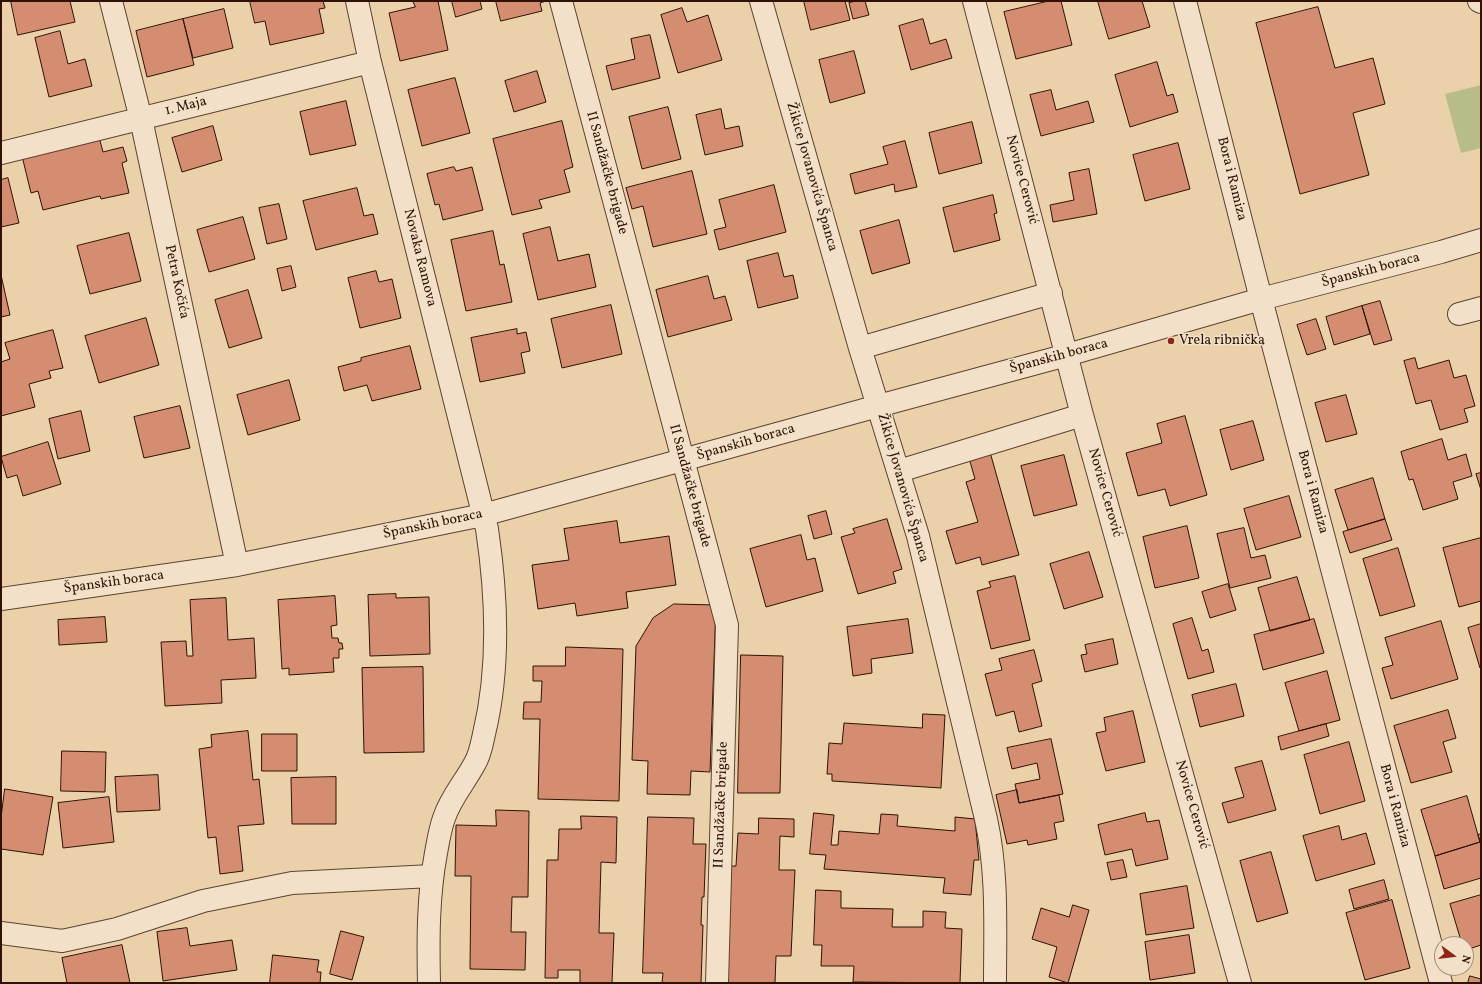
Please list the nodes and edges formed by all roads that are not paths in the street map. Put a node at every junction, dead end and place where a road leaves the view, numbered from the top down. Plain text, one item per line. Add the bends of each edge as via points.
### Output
1 (111, 1) edge
2 (357, 1) edge
3 (561, 1) edge
4 (762, 1) edge
5 (974, 1) edge
6 (1186, 1) edge
7 (370, 62) junction
8 (141, 118) junction
9 (1, 153) edge
10 (1481, 240) edge
11 (1051, 293) junction
12 (1261, 300) junction
13 (1481, 308) edge
14 (1459, 314) dead end
15 (860, 348) junction
16 (1067, 355) junction
17 (878, 406) junction
18 (1082, 415) junction
19 (682, 460) junction
20 (899, 471) junction
21 (483, 515) junction
22 (237, 565) junction
23 (1, 599) edge
24 (432, 876) junction
25 (1, 933) edge
26 (429, 983) edge
27 (717, 983) edge
28 (995, 983) edge
29 (1240, 983) edge
30 (1441, 983) edge

1 - 8 street, Petra Kočića
2 - 7 street, Novaka Ramova
3 - 19 street, II Sandžačke brigade
4 - 15 street, Žikice Jovanovića Španca
5 - 11 street, Novice Cerović
6 - 12 street, Bora i Ramiza
7 - 8 street, 1. Maja
7 - 21 street, Novaka Ramova
8 - 9 street, 1. Maja
8 - 22 street, Petra Kočića
10 - 12 street, Španskih boraca
11 - 15 street
11 - 16 street, Novice Cerović
12 - 16 street, Španskih boraca
12 - 30 street, Bora i Ramiza
13 - 14 street
15 - 17 street, Žikice Jovanovića Španca
16 - 17 street, Španskih boraca
16 - 18 street, Novice Cerović
17 - 19 street, Španskih boraca
17 - 20 street, Žikice Jovanovića Španca
18 - 20 street
18 - 29 street, Novice Cerović
19 - 21 street, Španskih boraca
19 - 27 street, II Sandžačke brigade via 726,625
20 - 28 street, Žikice Jovanovića Španca via 920,544 991,841
21 - 22 street, Španskih boraca
21 - 24 street, Novaka Ramova via 490,552 495,610 489,708 476,762 451,801 443,819
22 - 23 street, Španskih boraca
24 - 25 street via 292,883 203,901 117,929 62,941
24 - 26 street, Novaka Ramova via 428,920

